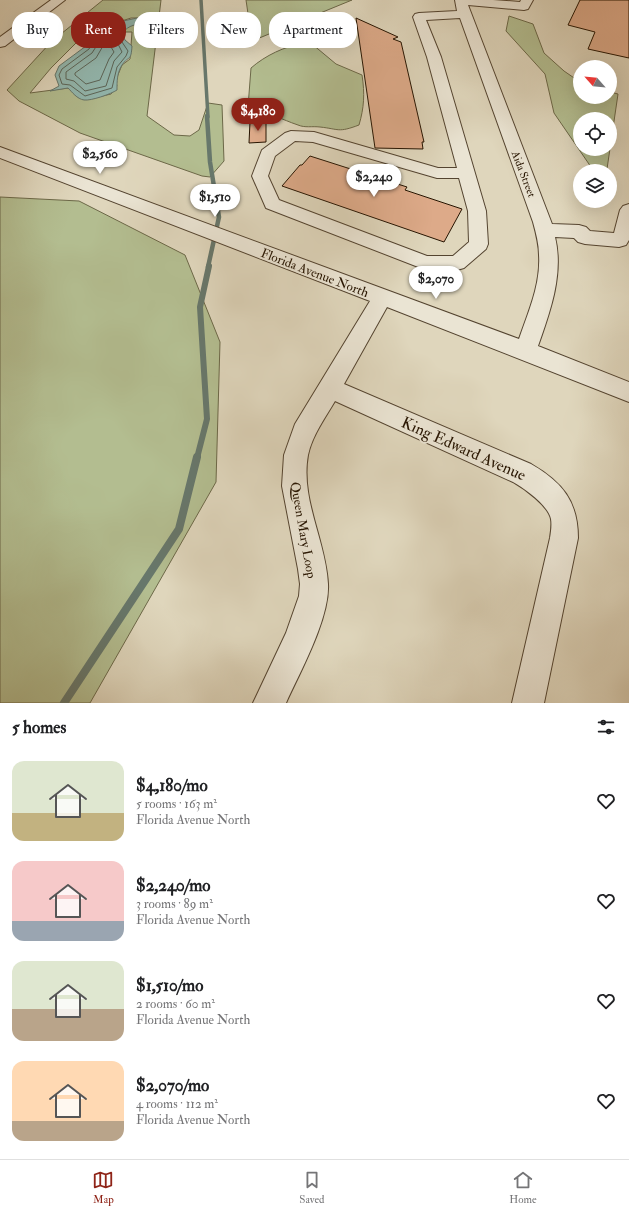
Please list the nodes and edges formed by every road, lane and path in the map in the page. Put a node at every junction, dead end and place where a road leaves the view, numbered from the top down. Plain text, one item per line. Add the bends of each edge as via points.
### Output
1 (39, 0) edge
2 (59, 0) edge
3 (527, 0) edge
4 (461, 5) edge
5 (23, 12) edge
6 (0, 43) edge
7 (0, 152) edge
8 (466, 173) junction
9 (629, 210) edge
10 (544, 230) junction
11 (626, 236) edge
12 (382, 298) junction
13 (525, 351) junction
14 (330, 388) junction
15 (629, 392) edge
16 (269, 703) edge
17 (528, 703) edge

1 - 5 street
2 - 6 street
3 - 4 street via 524,6
4 - 8 street via 419,17 434,57
4 - 10 street, Aida Street
7 - 12 street, Florida Avenue North
8 - 8 street via 477,211 479,244 456,263 426,263 272,204 260,176 268,154 291,136 314,137 437,173
9 - 11 street
10 - 11 street via 579,232 585,237 619,240
10 - 13 street, Aida Street via 549,258 543,301
12 - 13 street, Florida Avenue North
12 - 14 street, Queen Mary Loop
13 - 15 street, Florida Avenue North
14 - 16 street, Queen Mary Loop via 304,432 296,455 295,482 314,585 310,609
14 - 17 street, King Edward Avenue via 522,473 537,482 554,500 564,518 564,538

